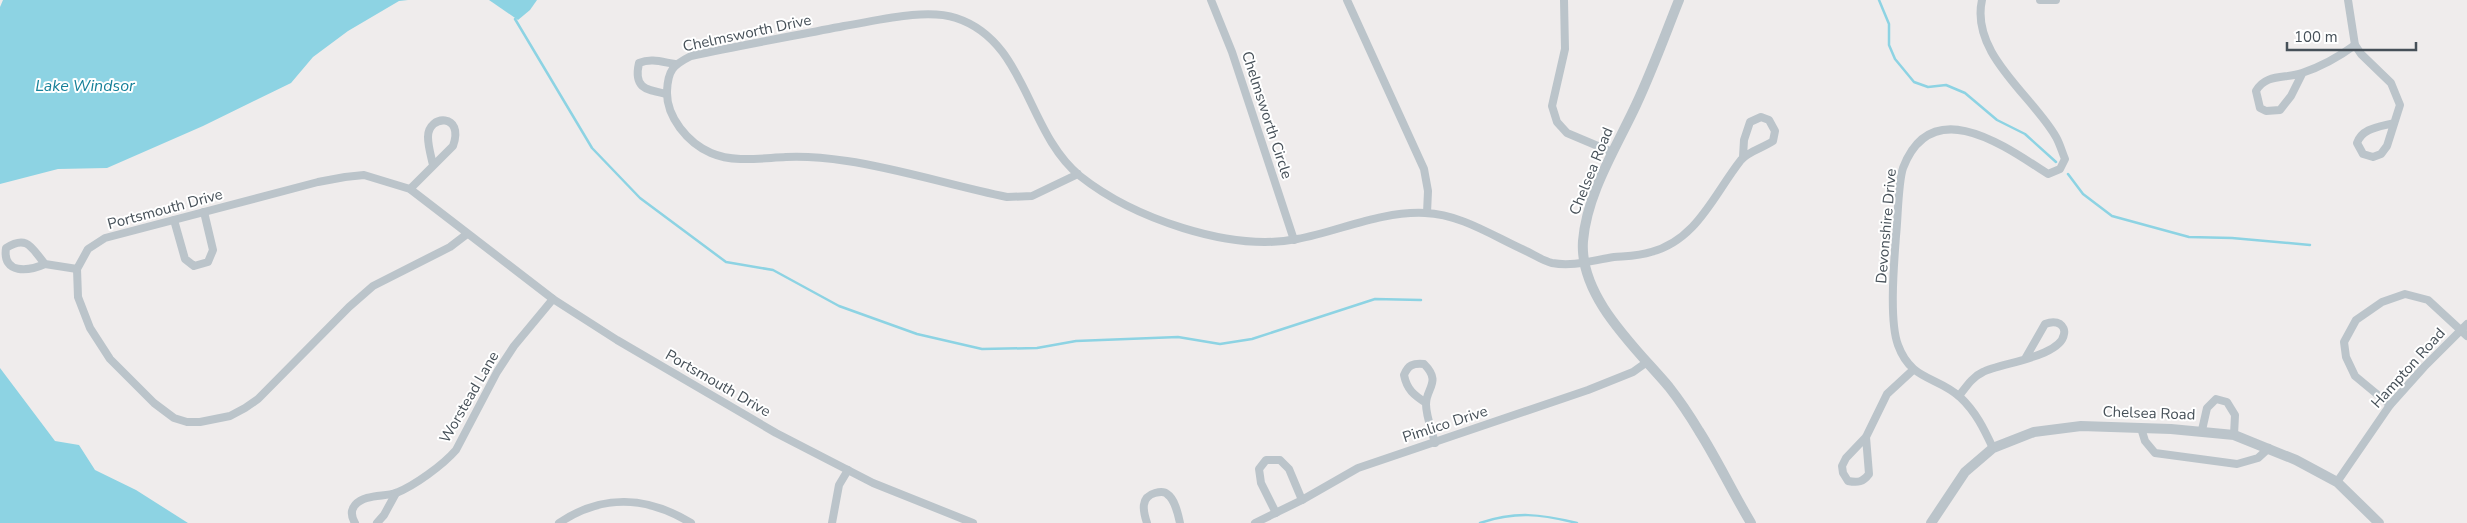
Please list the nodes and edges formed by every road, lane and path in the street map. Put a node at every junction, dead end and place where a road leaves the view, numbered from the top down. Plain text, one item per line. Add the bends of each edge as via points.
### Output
1 (1211, 0) edge
2 (1346, 0) edge
3 (1564, 0) edge
4 (1679, 0) edge
5 (1982, 0) edge
6 (2040, 0) edge
7 (2056, 0) edge
8 (2348, 0) edge
9 (2355, 45) junction
10 (675, 64) junction
11 (2302, 74) junction
12 (667, 94) junction
13 (2394, 123) junction
14 (1612, 152) junction
15 (1744, 157) junction
16 (432, 165) junction
17 (1078, 174) junction
18 (410, 189) junction
19 (204, 212) junction
20 (1427, 212) junction
21 (174, 220) junction
22 (467, 234) junction
23 (1294, 240) junction
24 (45, 264) junction
25 (1584, 264) junction
26 (77, 270) junction
27 (553, 299) junction
28 (2465, 330) edge
29 (2025, 359) junction
30 (1647, 362) junction
31 (1913, 370) junction
32 (1959, 396) junction
33 (1426, 403) junction
34 (2390, 405) junction
35 (2140, 428) junction
36 (2202, 430) junction
37 (2234, 435) junction
38 (1866, 437) junction
39 (1435, 443) junction
40 (1993, 448) junction
41 (2269, 448) junction
42 (848, 470) junction
43 (2337, 482) junction
44 (396, 493) junction
45 (1302, 500) junction
46 (1276, 513) junction
47 (356, 523) edge
48 (377, 523) edge
49 (559, 523) edge
50 (691, 523) edge
51 (832, 523) edge
52 (973, 523) edge
53 (1147, 523) edge
54 (1180, 523) edge
55 (1255, 523) edge
56 (1751, 523) edge
57 (1932, 523) edge
58 (2378, 523) edge

1 - 23 street, Chelmsworth Circle via 1232,52
2 - 20 street via 1424,169
3 - 14 street via 1565,49 1552,106 1557,122 1568,133
4 - 14 street, Chelsea Road via 1636,104
5 - 31 street, Devonshire Drive via 1979,14 1983,31 1998,62 2056,137 2065,159 2060,169 2048,174 1989,137 1959,128 1934,132 1914,148 1903,169 1894,277 1894,324 1898,345
6 - 7 street
8 - 9 street
9 - 11 street
9 - 13 street via 2391,83 2400,105
10 - 12 street, Chelmsworth Drive via 668,79
10 - 12 street via 652,60 639,63 640,85
10 - 17 street, Chelmsworth Drive via 695,55 891,18 953,17 976,26 996,42 1010,61 1045,133
11 - 11 street via 2269,79 2260,84 2256,91 2260,108 2280,110
12 - 17 street, Chelmsworth Drive via 676,124 712,154 749,160 807,157 846,161 1007,197 1032,196
13 - 13 street via 2367,130 2360,136 2357,144 2362,154 2373,157 2381,154
14 - 25 street, Chelsea Road via 1587,215
15 - 15 street via 1773,141 1775,130 1769,120 1761,117 1750,122 1744,140
15 - 25 street, Chelmsworth Drive via 1699,221 1678,240 1653,252
16 - 16 street via 446,154 456,137 452,123 446,120 439,121 429,131
16 - 18 street
17 - 23 street, Chelmsworth Drive via 1113,199 1174,225 1247,241
18 - 19 street, Portsmouth Drive via 364,175 345,177
18 - 22 street, Portsmouth Drive
19 - 21 street, Portsmouth Drive
19 - 21 street via 213,250 208,262 194,266 185,259
20 - 23 street, Chelmsworth Drive via 1372,218
20 - 25 street, Chelmsworth Drive via 1454,217 1550,263
21 - 26 street, Portsmouth Drive via 105,238 88,249
22 - 26 street via 450,247 373,286 251,404 230,416 200,422 174,418 154,403 110,359 90,328 78,297
22 - 27 street, Portsmouth Drive
24 - 24 street via 30,244 21,242 6,248 5,257 18,269 31,270
24 - 26 street
25 - 30 street, Chelsea Road via 1594,290 1620,333
27 - 42 street, Portsmouth Drive via 776,433
27 - 44 street, Worstead Lane via 497,372 456,450 447,460
28 - 34 street, Hampton Road via 2424,367
28 - 34 street via 2428,300 2404,294 2382,302 2356,320 2344,342 2346,357 2354,376
29 - 29 street via 2060,343 2064,336 2060,324 2045,324
29 - 32 street via 1983,372 1971,380
30 - 39 street, Pimlico Drive via 1633,372 1588,390
30 - 56 street, Chelsea Road via 1671,389 1699,431
31 - 32 street, Devonshire Drive
31 - 38 street via 1887,394
32 - 40 street, Devonshire Drive via 1978,416
33 - 33 street via 1433,378 1424,364 1414,363 1404,375 1406,384 1413,395
33 - 39 street
34 - 43 street, Hampton Road
35 - 36 street, Chelsea Road
35 - 40 street, Chelsea Road via 2062,428 2034,432
35 - 41 street via 2155,453 2237,464 2258,458
36 - 37 street, Chelsea Road
36 - 37 street via 2206,408 2216,399 2227,402 2235,415
37 - 41 street, Chelsea Road
38 - 38 street via 1842,466 1848,481 1856,483 1869,474
39 - 45 street, Pimlico Drive via 1358,468
40 - 57 street, Chelsea Road via 1965,472
41 - 43 street, Chelsea Road
42 - 51 street via 839,485
42 - 52 street, Portsmouth Drive
43 - 58 street, Chelsea Road
44 - 47 street, Worstead Lane via 361,500 354,506 352,514
44 - 48 street, Worstead Lane
45 - 46 street, Pimlico Drive
45 - 46 street via 1289,469 1280,460 1266,460 1259,469 1261,482
46 - 55 street, Pimlico Drive
49 - 50 street via 592,506 641,502 673,512
53 - 54 street via 1143,507 1145,500 1161,492 1172,499

